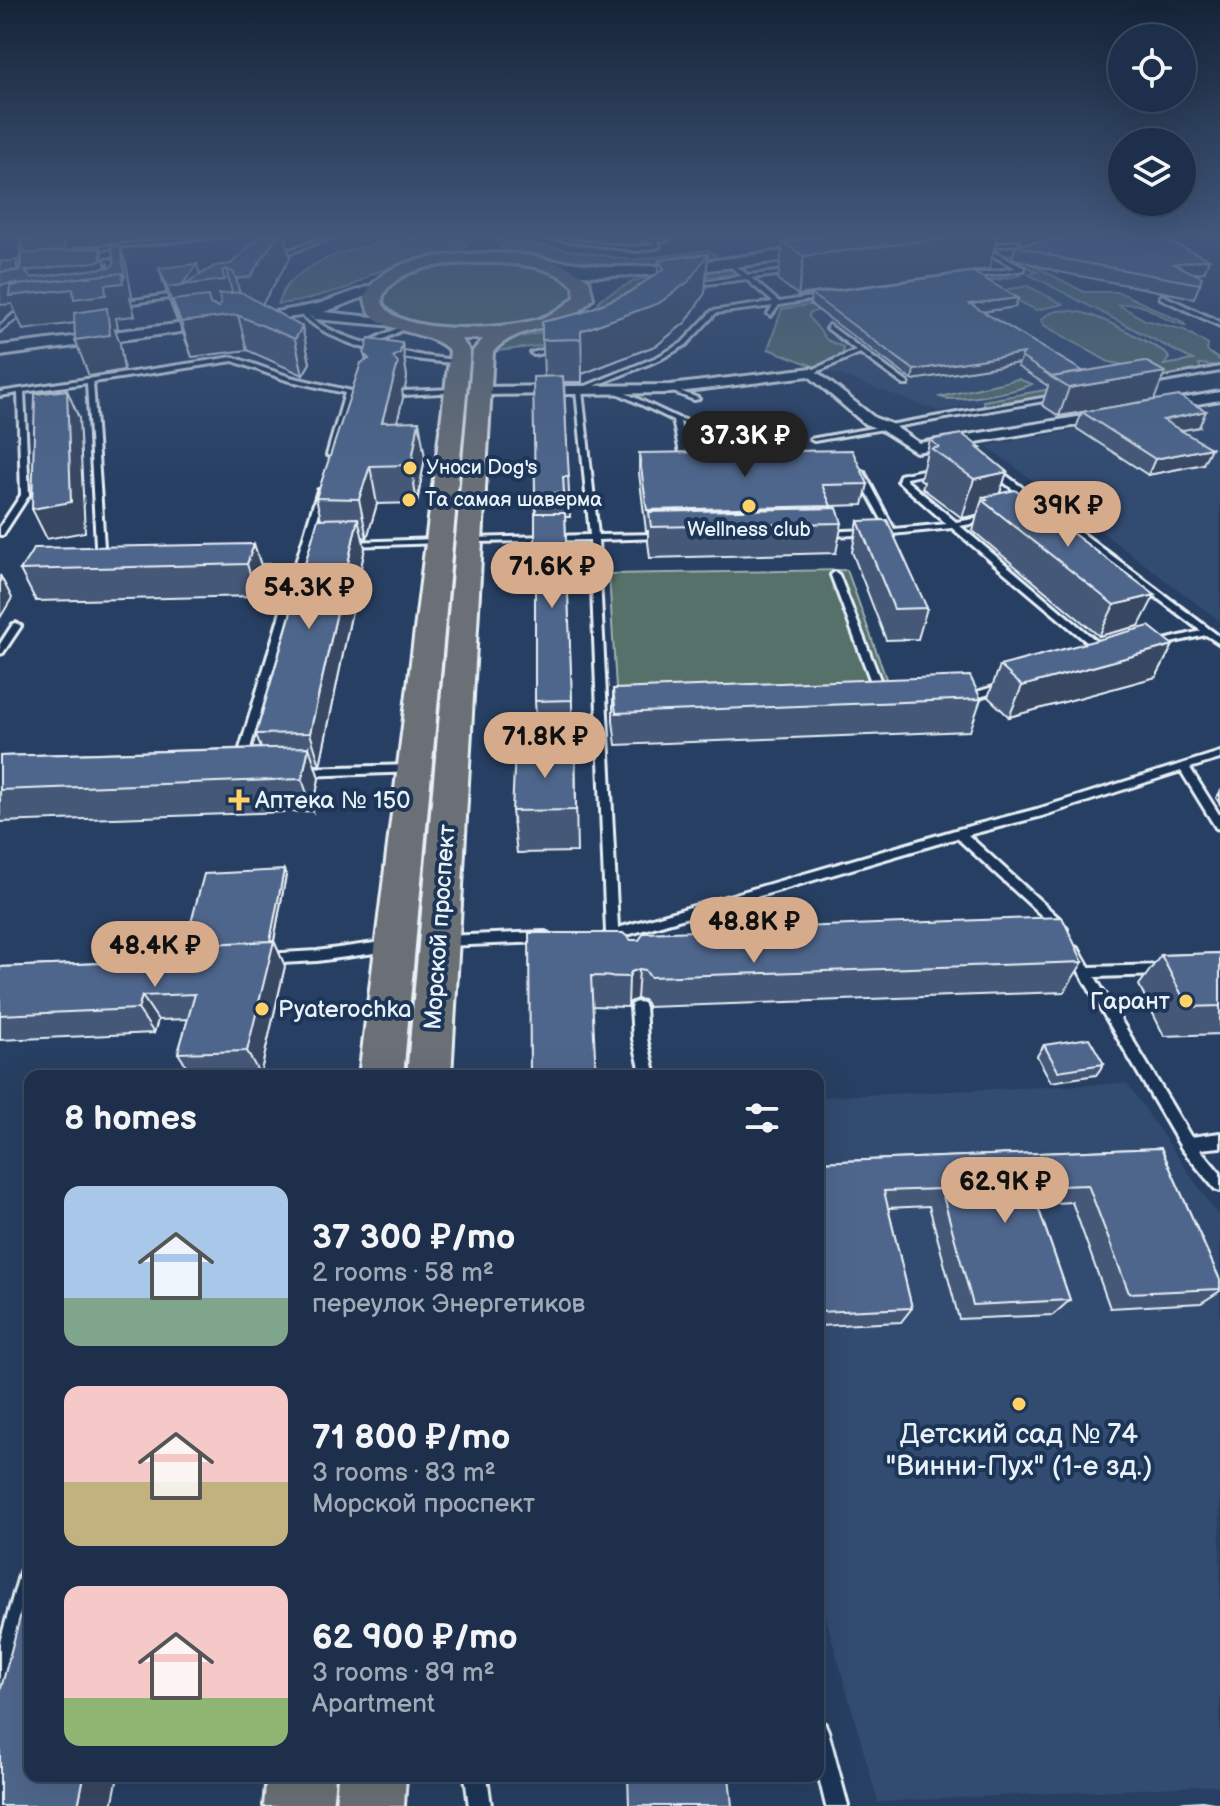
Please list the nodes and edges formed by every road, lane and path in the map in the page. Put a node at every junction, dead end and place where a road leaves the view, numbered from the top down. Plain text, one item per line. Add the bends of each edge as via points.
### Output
1 (235, 319) edge
2 (309, 319) edge
3 (352, 319) edge
4 (394, 319) edge
5 (553, 319) edge
6 (707, 319) edge
7 (404, 324) junction
8 (829, 327) dead end
9 (525, 328) junction
10 (432, 331) junction
11 (368, 345) junction
12 (562, 347) edge
13 (860, 350) junction
14 (0, 351) edge
15 (534, 353) dead end
16 (1220, 369) edge
17 (812, 372) junction
18 (465, 381) junction
19 (90, 382) junction
20 (1141, 383) edge
21 (906, 384) dead end
22 (670, 389) junction
23 (579, 390) junction
24 (615, 390) junction
25 (21, 391) junction
26 (404, 393) edge
27 (0, 394) edge
28 (1064, 396) edge
29 (1220, 396) edge
30 (696, 399) dead end
31 (676, 419) junction
32 (886, 427) junction
33 (814, 439) dead end
34 (821, 459) edge
35 (982, 462) edge
36 (790, 464) edge
37 (805, 464) edge
38 (701, 465) edge
39 (856, 466) edge
40 (944, 468) edge
41 (327, 469) edge
42 (323, 484) edge
43 (1042, 506) junction
44 (1028, 509) edge
45 (1000, 516) edge
46 (958, 525) junction
47 (892, 532) junction
48 (0, 533) edge
49 (809, 534) edge
50 (671, 536) edge
51 (594, 537) junction
52 (454, 540) junction
53 (320, 544) edge
54 (334, 544) edge
55 (306, 545) junction
56 (299, 568) junction
57 (238, 569) edge
58 (101, 573) edge
59 (835, 575) dead end
60 (16, 626) dead end
61 (1208, 632) junction
62 (1220, 641) edge
63 (1138, 650) edge
64 (0, 651) edge
65 (1094, 661) edge
66 (1019, 683) edge
67 (953, 701) edge
68 (869, 705) edge
69 (600, 712) junction
70 (616, 712) edge
71 (1220, 755) edge
72 (450, 768) junction
73 (416, 769) junction
74 (1185, 769) junction
75 (294, 772) edge
76 (252, 773) edge
77 (1220, 825) edge
78 (959, 833) junction
79 (1039, 921) edge
80 (1055, 921) junction
81 (659, 934) edge
82 (597, 936) edge
83 (612, 936) junction
84 (554, 937) edge
85 (441, 941) junction
86 (396, 946) junction
87 (627, 954) edge
88 (255, 959) edge
89 (1177, 970) edge
90 (1087, 972) junction
91 (638, 1007) edge
92 (382, 1070) edge
93 (430, 1070) edge
94 (648, 1070) edge
95 (1220, 1140) edge
96 (1187, 1144) junction
97 (1220, 1184) edge
98 (24, 1593) edge
99 (0, 1677) edge
100 (824, 1755) edge
101 (300, 1782) edge
102 (372, 1782) edge
103 (477, 1782) edge
104 (298, 1806) edge
105 (370, 1806) edge
106 (480, 1806) edge
107 (837, 1806) edge

1 - 14 street via 222,329
2 - 11 lane
3 - 7 street
4 - 7 main road
5 - 9 main road
6 - 23 lane via 684,344 659,358
7 - 10 main road
7 - 11 lane
8 - 13 lane
9 - 10 main road
9 - 18 main road, Морской проспект via 486,343
10 - 18 main road via 460,351
11 - 18 lane via 438,362
12 - 15 lane
13 - 17 lane
13 - 21 lane
16 - 20 lane
17 - 22 street
17 - 32 street via 870,421
18 - 23 street
18 - 26 lane
18 - 52 main road, Морской проспект
19 - 25 lane
19 - 41 lane via 231,355 288,379 353,393
19 - 58 lane
22 - 24 street
22 - 30 lane
23 - 24 street
23 - 51 lane
24 - 31 lane
25 - 27 lane
25 - 48 lane via 25,495
28 - 32 lane
29 - 32 street via 966,447 916,448
31 - 34 lane
31 - 38 lane via 686,465
32 - 33 lane
35 - 43 lane
36 - 37 lane
39 - 47 lane
40 - 46 lane via 902,481
42 - 55 lane
43 - 44 lane
43 - 61 lane
45 - 46 lane
46 - 47 lane
46 - 65 lane via 1109,657
47 - 49 lane
50 - 51 lane
51 - 52 lane
51 - 69 lane
52 - 54 lane
52 - 72 main road, Морской проспект
52 - 73 main road, Морской проспект
53 - 55 lane
55 - 56 lane
56 - 57 lane
56 - 76 lane via 238,773
59 - 68 lane via 885,705
60 - 64 lane
61 - 62 lane
61 - 63 lane
66 - 67 lane
69 - 70 lane
69 - 83 lane
71 - 74 lane
72 - 73 main road
72 - 85 main road, Морской проспект
73 - 75 lane
73 - 86 main road, Морской проспект
74 - 77 lane
74 - 78 lane
78 - 80 lane
78 - 83 lane
79 - 80 lane
80 - 90 lane
81 - 83 lane
82 - 83 lane
83 - 87 lane
84 - 85 lane
85 - 86 main road
85 - 93 main road, Морской проспект
86 - 88 lane
86 - 92 main road, Морской проспект
89 - 90 lane
90 - 96 lane
91 - 94 lane
95 - 96 lane
96 - 97 lane
98 - 99 lane
100 - 107 lane
101 - 104 main road
102 - 105 main road
103 - 106 lane

